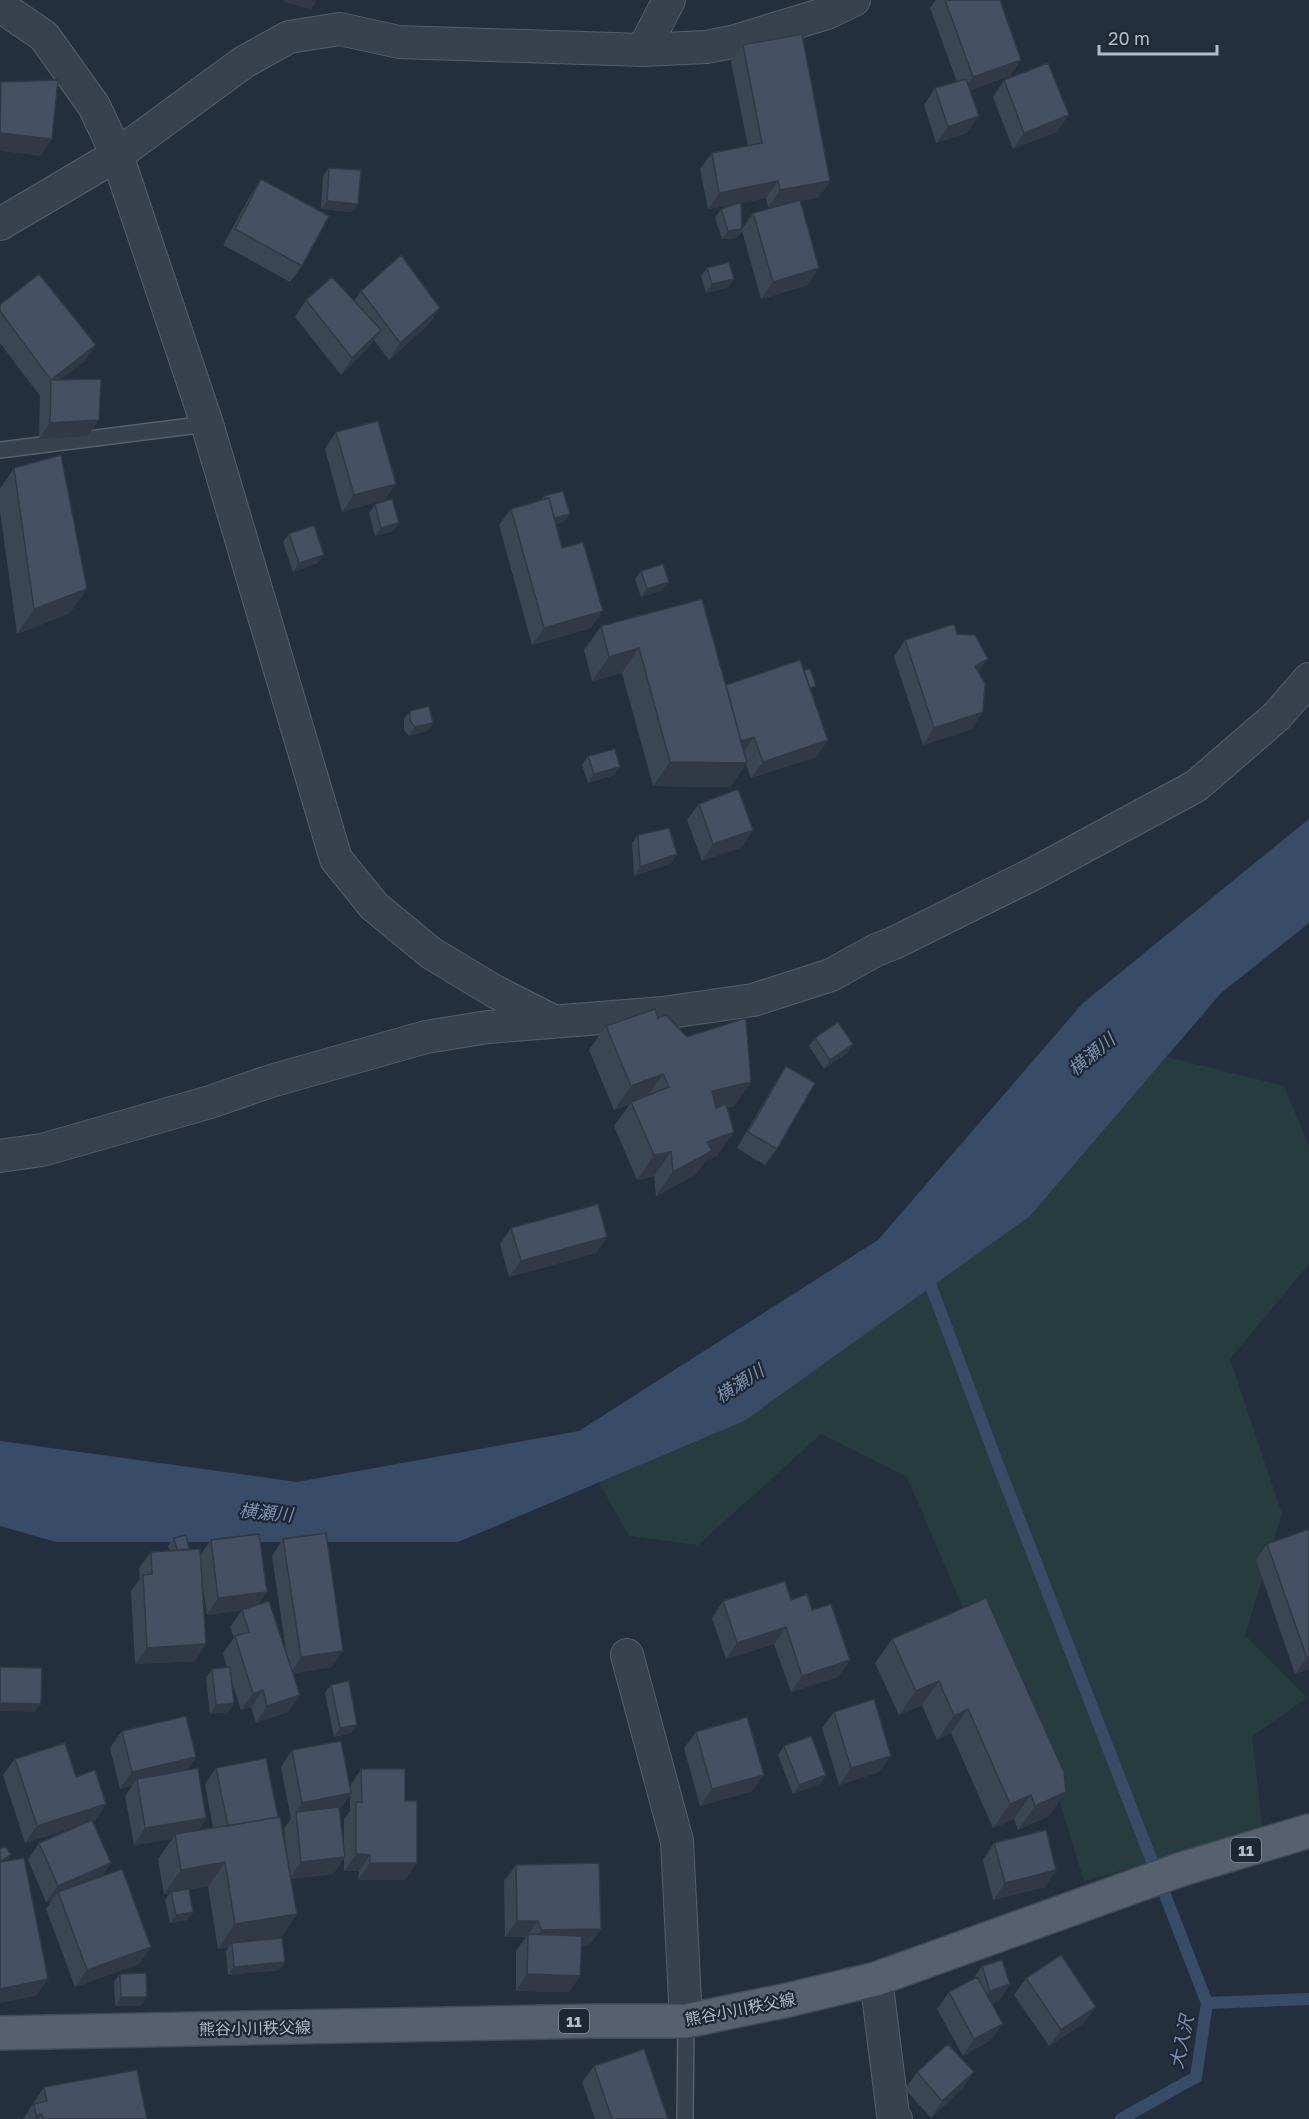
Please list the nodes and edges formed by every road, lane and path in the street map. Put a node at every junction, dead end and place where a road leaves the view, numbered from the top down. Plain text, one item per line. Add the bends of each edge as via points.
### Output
1 (669, 0) edge
2 (854, 0) edge
3 (0, 6) edge
4 (643, 50) junction
5 (117, 155) junction
6 (0, 224) edge
7 (207, 424) junction
8 (0, 450) edge
9 (1309, 679) edge
10 (553, 1021) junction
11 (0, 1156) edge
12 (627, 1655) dead end
13 (1309, 1831) edge
14 (876, 1979) junction
15 (686, 2021) junction
16 (0, 2033) edge
17 (685, 2119) edge
18 (896, 2119) edge

1 - 4 street
2 - 4 street via 827,13 732,42
3 - 5 street via 44,36 94,106
4 - 5 street via 399,42 340,29 289,37 244,62
5 - 6 street
5 - 7 street
7 - 8 lane
7 - 10 street via 336,859 374,906 431,953
9 - 10 street via 1277,716 1196,786 1035,873 831,975 753,1000 663,1013
10 - 11 street via 426,1037 42,1150
12 - 15 street via 677,1841
13 - 14 main road, 熊谷小川秩父線 / 11 via 1182,1869
14 - 15 main road, 熊谷小川秩父線 / 11
14 - 18 street
15 - 16 main road, 熊谷小川秩父線 / 11
15 - 17 lane

